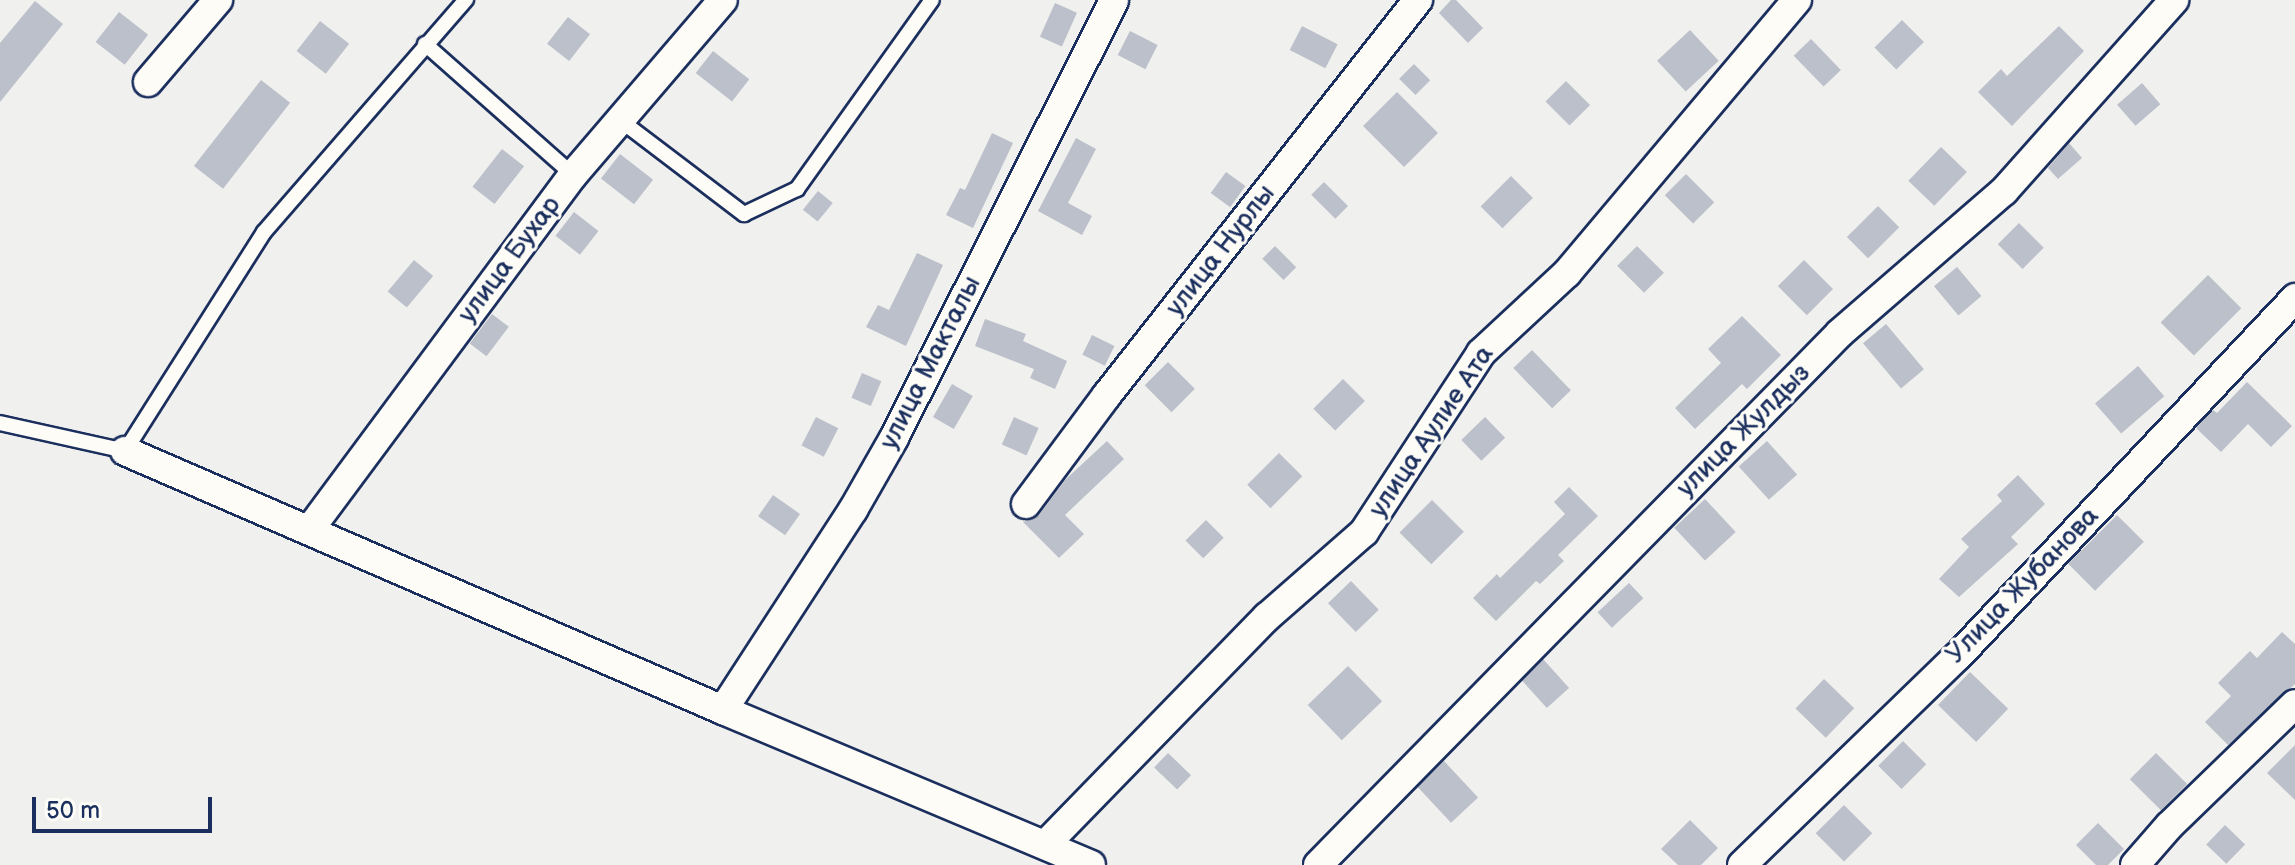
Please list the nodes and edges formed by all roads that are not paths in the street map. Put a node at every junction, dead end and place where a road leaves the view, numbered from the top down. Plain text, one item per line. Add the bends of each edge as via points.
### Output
1 (218, 0) edge
2 (466, 0) edge
3 (723, 0) edge
4 (932, 0) edge
5 (1114, 0) edge
6 (1418, 0) edge
7 (1797, 0) edge
8 (2174, 0) edge
9 (425, 44) junction
10 (148, 82) dead end
11 (620, 120) junction
12 (573, 175) junction
13 (2295, 298) edge
14 (0, 423) edge
15 (125, 451) junction
16 (1026, 504) dead end
17 (310, 529) junction
18 (2295, 704) edge
19 (723, 710) junction
20 (1046, 844) junction
21 (1091, 865) edge
22 (1318, 865) edge
23 (1742, 865) edge
24 (2135, 865) edge

1 - 10 street
2 - 9 lane
3 - 11 street, улица Бухар
4 - 11 lane via 797,189 744,214
5 - 19 street, улица Макталы via 894,438
6 - 16 street, улица Нурлы
7 - 20 street, улица Аулие Ата via 1567,273 1481,353 1364,532 1267,617
8 - 22 street, улица Жулдыз via 2004,191 1840,333
9 - 12 lane
9 - 15 lane via 264,232
11 - 12 street, улица Бухар
12 - 17 street, улица Бухар
13 - 23 street, Улица Жубанова via 1958,656
14 - 15 lane
15 - 17 street
17 - 19 street
18 - 24 street
19 - 20 street
20 - 21 street

